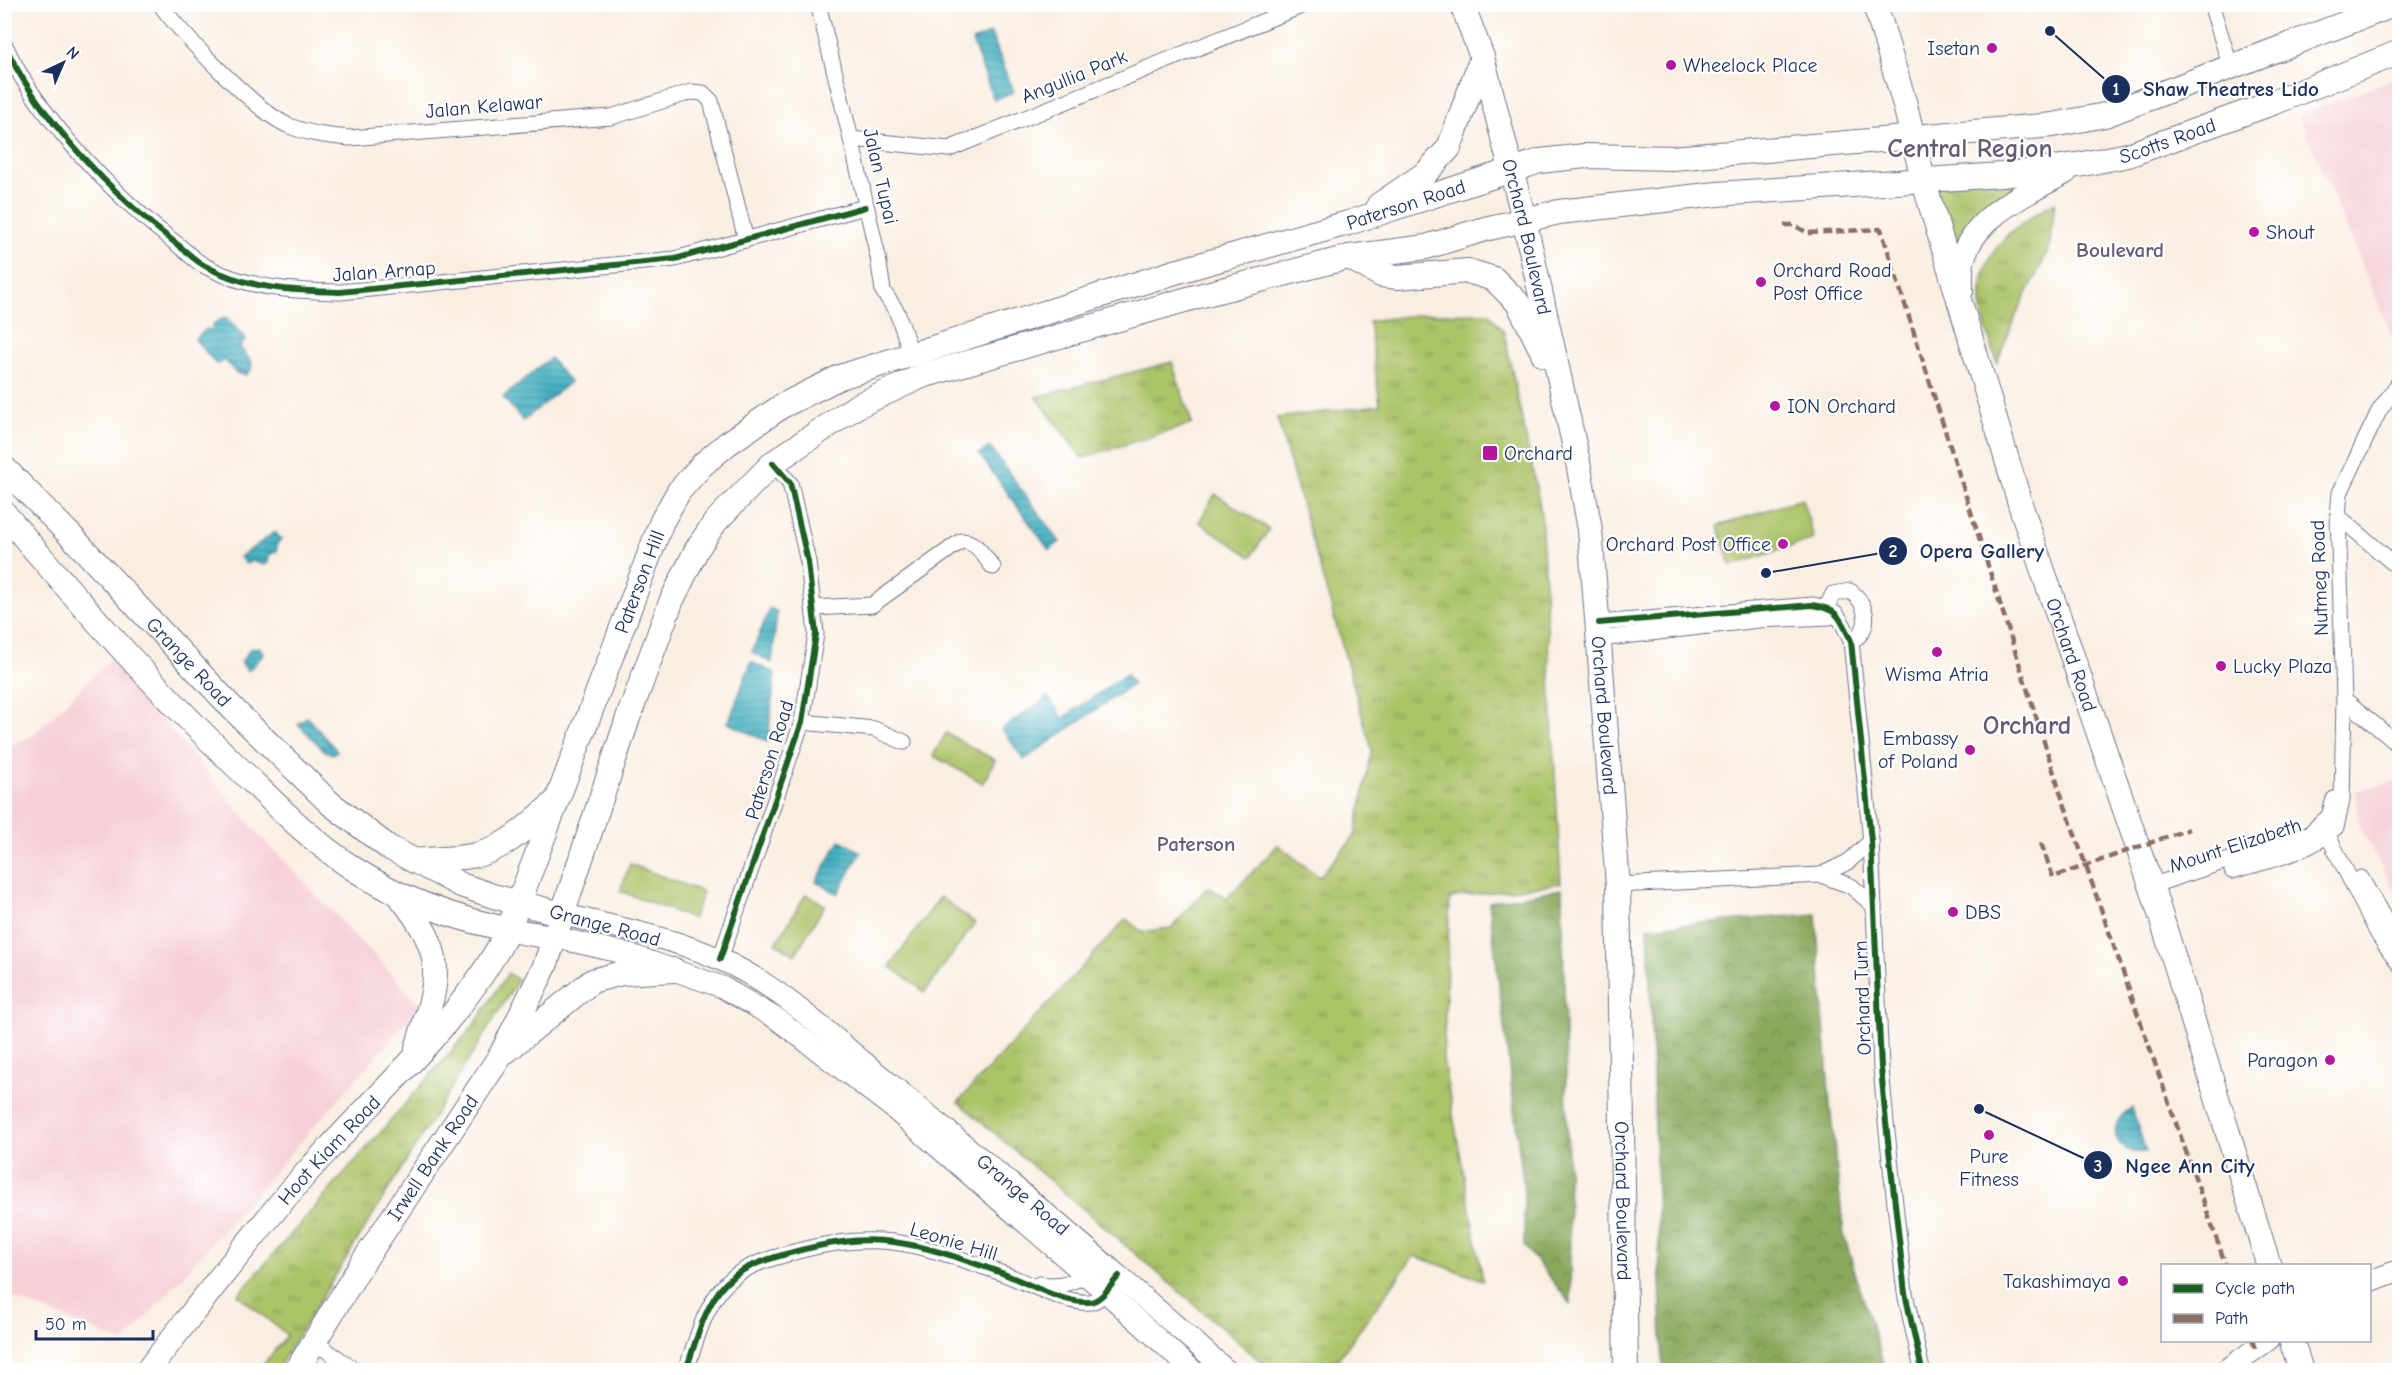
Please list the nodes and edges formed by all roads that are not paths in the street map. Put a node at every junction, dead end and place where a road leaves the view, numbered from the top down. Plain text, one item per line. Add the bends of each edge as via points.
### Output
1 (160, 4) edge
2 (818, 4) edge
3 (1305, 4) edge
4 (1875, 4) edge
5 (2211, 4) edge
6 (2396, 4) edge
7 (1462, 7) edge
8 (4, 43) edge
9 (2400, 52) edge
10 (1482, 57) junction
11 (2231, 68) junction
12 (1913, 137) junction
13 (851, 139) junction
14 (2078, 165) junction
15 (1509, 171) junction
16 (1923, 179) junction
17 (865, 207) junction
18 (1524, 219) junction
19 (1348, 223) junction
20 (746, 240) junction
21 (1349, 257) junction
22 (1961, 308) junction
23 (910, 353) junction
24 (922, 376) joint
25 (2398, 387) edge
26 (1563, 397) junction
27 (804, 440) junction
28 (773, 463) junction
29 (4, 468) edge
30 (790, 483) junction
31 (4, 513) edge
32 (2338, 516) junction
33 (56, 520) junction
34 (29, 543) junction
35 (993, 567) dead end
36 (2400, 569) edge
37 (813, 608) junction
38 (1834, 616) junction
39 (1600, 631) junction
40 (1851, 641) junction
41 (2344, 699) junction
42 (802, 722) junction
43 (904, 742) dead end
44 (2400, 746) edge
45 (555, 802) junction
46 (331, 804) junction
47 (2329, 825) junction
48 (314, 841) junction
49 (1872, 841) junction
50 (414, 861) junction
51 (1821, 875) junction
52 (1618, 885) junction
53 (2152, 890) junction
54 (396, 892) junction
55 (519, 903) junction
56 (1874, 906) junction
57 (562, 914) junction
58 (508, 931) junction
59 (554, 937) junction
60 (2400, 946) edge
61 (720, 959) junction
62 (2400, 965) edge
63 (674, 970) junction
64 (501, 1055) junction
65 (413, 1059) junction
66 (1101, 1260) junction
67 (2268, 1264) edge
68 (2400, 1270) edge
69 (1086, 1275) junction
70 (2371, 1281) edge
71 (1030, 1283) junction
72 (1112, 1284) junction
73 (313, 1341) junction
74 (2267, 1342) edge
75 (2291, 1342) edge
76 (148, 1371) edge
77 (297, 1371) edge
78 (355, 1371) edge
79 (687, 1371) edge
80 (1192, 1371) edge
81 (1226, 1371) edge
82 (1626, 1371) edge
83 (1922, 1371) edge
84 (2226, 1371) edge
85 (2301, 1371) edge

1 - 20 street, Jalan Kelawar via 176,28 258,104 285,124 317,136 350,138 611,117 691,92 703,93 711,101
2 - 13 street, Jalan Tupai
3 - 13 street, Angullia Park via 949,149
4 - 12 main road, Orchard Road
5 - 11 street
6 - 11 main road
7 - 10 main road, Orchard Boulevard
8 - 20 street, Jalan Arnap via 32,92 112,187 146,220 206,267 251,284 340,292 675,259
9 - 14 main road, Scotts Road via 2166,143
10 - 15 main road, Orchard Boulevard
10 - 19 main road via 1449,148 1426,173
11 - 12 main road via 2105,115 2053,125
12 - 15 main road, Paterson Road via 1673,158 1585,156 1540,161
12 - 16 main road, Orchard Road
13 - 17 street, Jalan Tupai
14 - 16 main road, Scotts Road via 2002,175
14 - 22 main road via 2016,199 1980,229 1962,262
15 - 18 main road, Orchard Boulevard
15 - 19 main road, Paterson Road
16 - 18 main road, Paterson Road via 1717,194
16 - 22 main road, Orchard Road
17 - 20 street, Jalan Arnap
17 - 23 street, Jalan Tupai via 883,291 897,312
18 - 21 main road, Paterson Road via 1426,247
18 - 26 main road, Orchard Boulevard
19 - 23 main road, Paterson Road
21 - 24 main road, Paterson Road
21 - 26 main road via 1381,275 1468,271 1494,279 1518,303
22 - 53 main road, Orchard Road via 2022,510
23 - 45 main road, Paterson Hill via 840,377 782,406 727,444 679,491 662,521
24 - 27 main road, Paterson Hill via 857,406
25 - 32 street, Nutmeg Road via 2379,411 2340,493
26 - 39 main road, Orchard Boulevard via 1590,530
27 - 28 main road, Paterson Hill
27 - 30 street via 792,462
28 - 30 street, Paterson Road
28 - 57 main road, Paterson Hill via 716,521 697,549 671,602
29 - 33 main road, Grange Road
30 - 37 street, Paterson Road
31 - 34 main road, Grange Road
32 - 36 street
32 - 41 street, Nutmeg Road
33 - 34 main road via 44,513 31,516 26,528
33 - 46 main road, Grange Road via 236,712
34 - 48 main road, Grange Road via 124,653
35 - 37 street via 974,544 961,541 872,605
37 - 42 street, Paterson Road via 816,634
38 - 39 street via 1812,605 1750,608
38 - 40 street, Orchard Turn
38 - 40 street via 1830,598 1839,591 1850,591 1862,603 1865,629
39 - 52 main road, Orchard Boulevard
40 - 49 street, Orchard Turn
41 - 44 street
41 - 47 street, Nutmeg Road via 2342,801
42 - 43 street via 874,729
42 - 61 street, Paterson Road
45 - 50 main road via 514,837 488,851
45 - 55 main road, Paterson Hill
46 - 48 main road via 336,817 333,826
46 - 50 main road, Grange Road via 387,847
47 - 53 street, Mount Elizabeth
47 - 60 street
47 - 62 street, Mount Elizabeth via 2379,936
48 - 54 main road, Grange Road
49 - 51 street via 1848,862
49 - 56 street, Orchard Turn
50 - 55 main road, Grange Road via 461,885
51 - 52 street
51 - 56 street via 1851,886
52 - 82 main road, Orchard Boulevard
53 - 67 main road, Orchard Road
54 - 58 main road, Grange Road via 435,909
54 - 65 main road via 420,921 433,950 437,978
55 - 57 main road, Grange Road
55 - 58 main road, Paterson Hill
56 - 83 street, Orchard Turn via 1886,1123 1905,1293
57 - 59 main road, Paterson Hill
57 - 61 main road, Grange Road
58 - 59 main road, Grange Road
58 - 65 main road, Hoot Kiam Road via 484,974
59 - 63 main road, Grange Road via 628,954
59 - 64 main road, Irwell Bank Road via 545,966
61 - 66 main road, Grange Road via 828,1034
63 - 64 main road via 622,973 592,981
63 - 69 main road, Grange Road via 749,1000 845,1070
64 - 73 main road, Irwell Bank Road
65 - 76 main road, Hoot Kiam Road via 302,1178
66 - 69 street, Leonie Hill
66 - 72 main road, Grange Road
68 - 70 main road
69 - 71 street, Leonie Hill via 1052,1286
69 - 72 main road, Grange Road
71 - 72 street, Leonie Hill via 1051,1293 1089,1302 1099,1299
71 - 79 street, Leonie Hill via 921,1245 883,1239 812,1246 764,1260 725,1284 711,1303
72 - 80 main road, Grange Road
72 - 81 main road, Grange Road
73 - 77 main road, Irwell Bank Road
73 - 78 street
74 - 84 main road
75 - 85 main road

